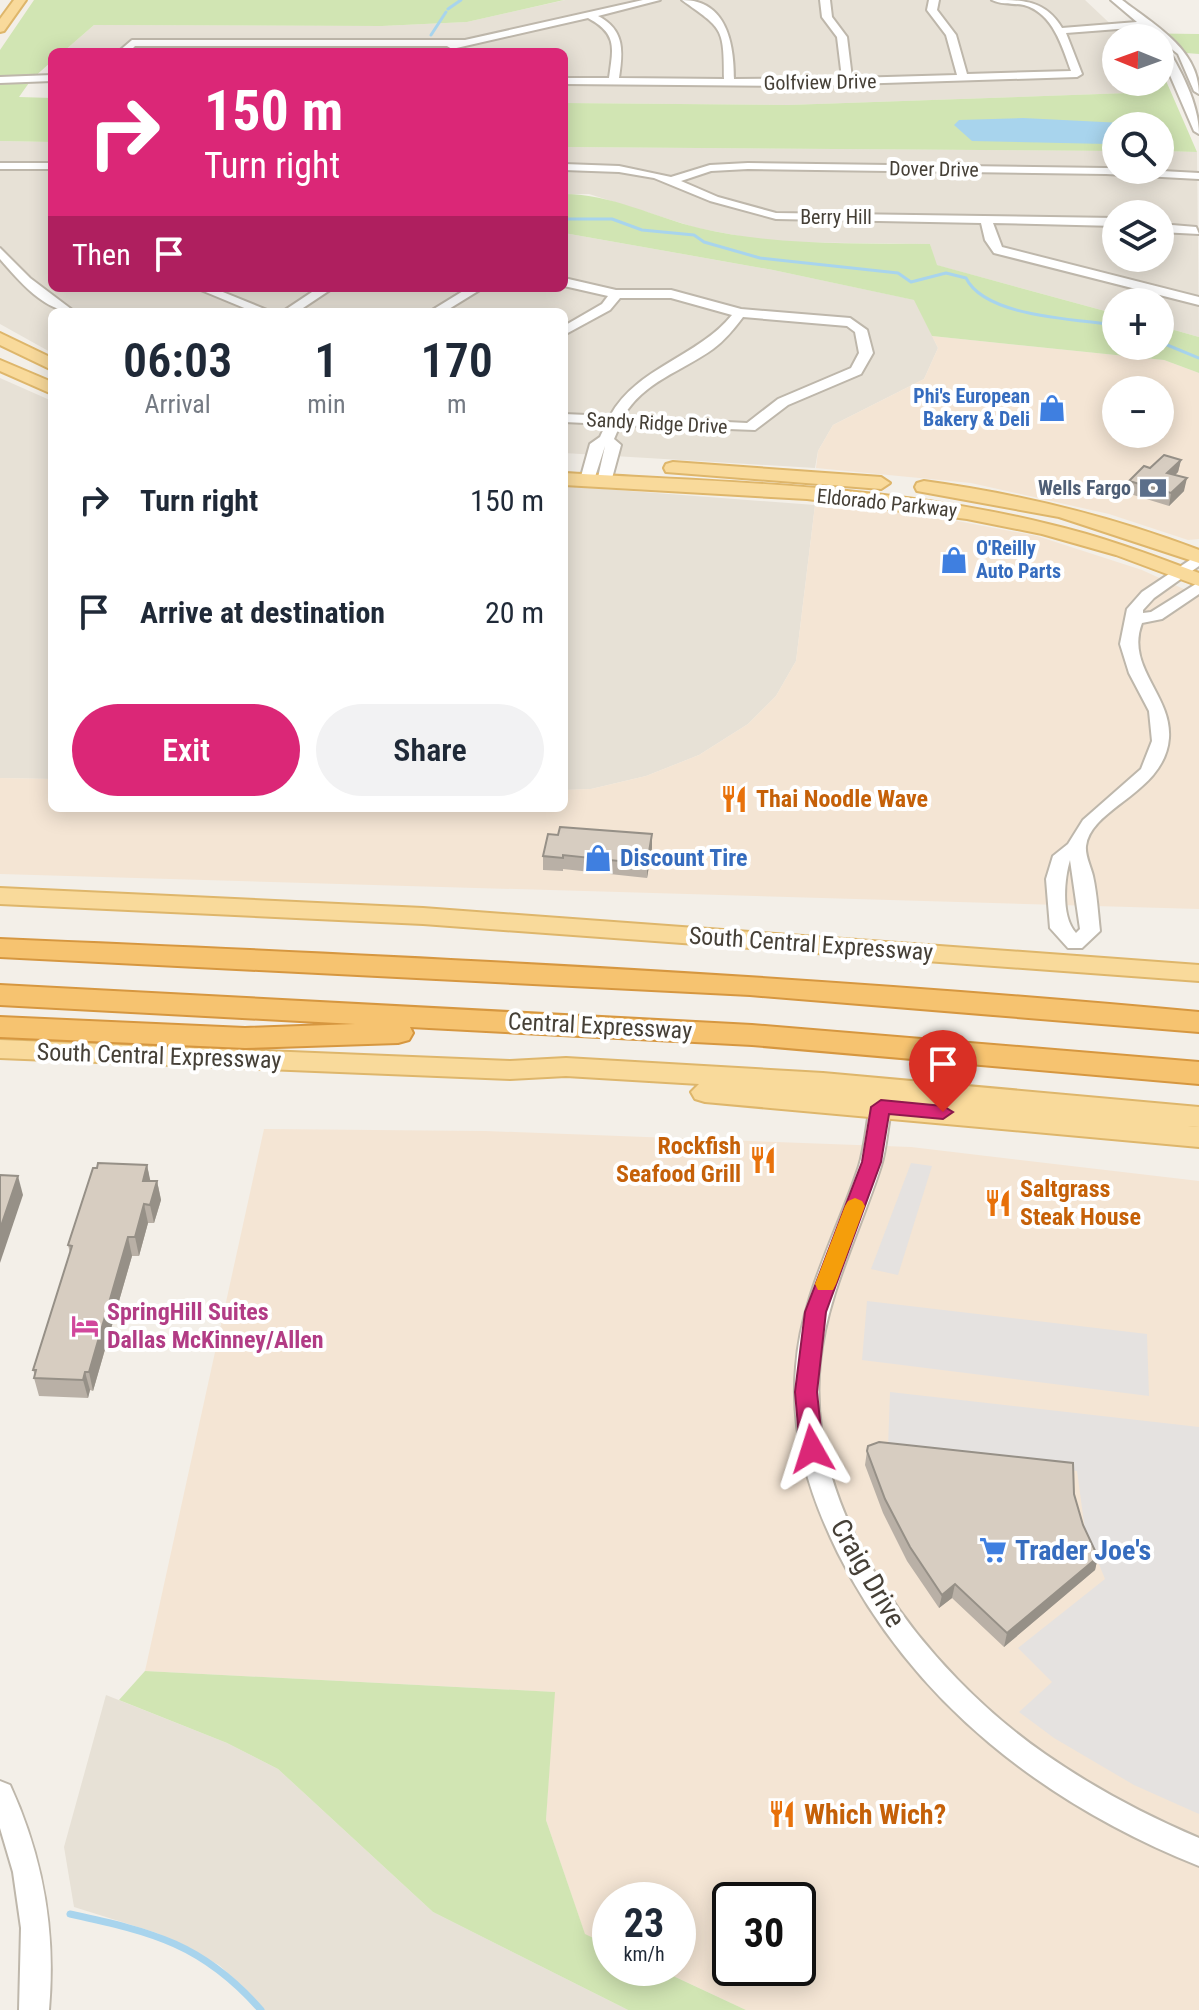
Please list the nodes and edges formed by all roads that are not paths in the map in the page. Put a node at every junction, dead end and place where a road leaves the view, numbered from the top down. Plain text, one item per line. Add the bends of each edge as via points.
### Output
1 (6, 0) edge
2 (20, 0) edge
3 (655, 0) edge
4 (687, 0) edge
5 (825, 0) edge
6 (934, 0) edge
7 (997, 0) edge
8 (1116, 0) edge
9 (1103, 1) edge
10 (0, 8) edge
11 (589, 15) junction
12 (1136, 23) junction
13 (0, 28) edge
14 (1058, 29) junction
15 (486, 39) junction
16 (498, 46) dead end
17 (127, 48) edge
18 (241, 48) edge
19 (354, 48) edge
20 (1174, 71) edge
21 (1196, 75) edge
22 (0, 78) edge
23 (48, 78) edge
24 (963, 78) junction
25 (568, 81) edge
26 (614, 81) junction
27 (847, 81) junction
28 (729, 83) junction
29 (1199, 91) edge
30 (1199, 131) edge
31 (0, 166) edge
32 (48, 166) edge
33 (568, 167) edge
34 (1199, 176) edge
35 (670, 181) junction
36 (986, 218) junction
37 (1102, 222) edge
38 (1174, 229) edge
39 (1196, 231) dead end
40 (0, 252) edge
41 (568, 283) edge
42 (213, 292) edge
43 (320, 292) edge
44 (470, 292) edge
45 (616, 294) junction
46 (1199, 301) edge
47 (63, 308) edge
48 (255, 308) edge
49 (294, 308) edge
50 (442, 308) edge
51 (740, 313) junction
52 (568, 329) edge
53 (0, 338) edge
54 (48, 363) edge
55 (0, 365) edge
56 (48, 387) edge
57 (568, 418) edge
58 (613, 422) junction
59 (568, 462) edge
60 (598, 472) junction
61 (568, 478) edge
62 (838, 488) junction
63 (987, 495) junction
64 (862, 499) junction
65 (1199, 558) edge
66 (1190, 577) edge
67 (1199, 587) edge
68 (1137, 619) junction
69 (1077, 847) junction
70 (0, 896) edge
71 (423, 916) junction
72 (1075, 944) junction
73 (0, 948) edge
74 (1199, 956) edge
75 (1199, 973) edge
76 (0, 995) edge
77 (1199, 1022) edge
78 (0, 1027) edge
79 (752, 1035) junction
80 (0, 1049) edge
81 (510, 1070) junction
82 (1199, 1073) edge
83 (881, 1107) junction
84 (1199, 1117) edge
85 (1199, 1137) edge
86 (0, 1794) edge
87 (1199, 1852) edge
88 (34, 2010) edge

1 - 10 main road
2 - 13 main road
3 - 11 street
4 - 28 street via 715,17 726,33
5 - 27 street via 827,17 842,37
6 - 24 street via 932,10 951,35
7 - 14 street via 1030,4
8 - 12 street
9 - 12 street
11 - 15 street
11 - 26 street via 613,29 619,39
12 - 14 street
12 - 21 street via 1182,53
14 - 24 street, Golfview Drive via 1077,74
15 - 16 street
15 - 19 street via 444,47
17 - 18 street via 132,43
18 - 19 street
20 - 30 street
21 - 29 street
22 - 23 street
24 - 27 street, Golfview Drive
25 - 26 street, Golfview Drive
26 - 28 street, Golfview Drive
27 - 28 street, Golfview Drive
31 - 32 street
33 - 35 street, Berry Hill via 619,169
34 - 35 street, Dover Drive via 748,166 710,168
35 - 36 street, Berry Hill via 776,216
36 - 37 street, Berry Hill
36 - 46 street via 998,250
38 - 39 street
40 - 47 street via 26,281
41 - 45 street
42 - 48 street
43 - 49 street
44 - 50 street
45 - 51 street via 671,294
45 - 52 street via 606,307
51 - 58 street via 717,342 638,388
51 - 58 street, Sandy Ridge Drive via 850,322 861,330 866,353 856,371 783,402 750,427
53 - 54 main road
55 - 56 main road
57 - 58 street, Sandy Ridge Drive
58 - 60 street via 606,440 614,445
59 - 60 main road, Eldorado Parkway
60 - 61 main road, Eldorado Parkway
60 - 62 main road, Eldorado Parkway
62 - 63 main road, Eldorado Parkway
62 - 64 main road, Eldorado Parkway
63 - 64 main road via 973,506 911,498
63 - 65 main road, Eldorado Parkway via 1092,519
64 - 66 main road, Eldorado Parkway via 957,509 1044,526
65 - 66 street
66 - 68 street via 1148,595 1135,609
67 - 68 street via 1156,616
68 - 69 street via 1128,640 1161,723 1155,760 1143,778 1084,830
69 - 72 street via 1090,931
69 - 72 street via 1062,856 1055,879 1060,928
70 - 71 main road, South Central Expressway
71 - 72 main road, South Central Expressway via 662,919
71 - 75 main road, South Central Expressway
72 - 74 main road, South Central Expressway
73 - 77 highway, Central Expressway via 694,981
76 - 79 highway, Central Expressway
78 - 79 highway via 245,1038 381,1033 584,1041
79 - 82 highway, Central Expressway
80 - 81 main road, South Central Expressway
81 - 83 main road, South Central Expressway via 570,1081
81 - 84 main road, South Central Expressway via 566,1067 823,1082
83 - 85 main road, South Central Expressway
83 - 87 street, Craig Drive via 872,1162 815,1312 806,1392 812,1449 827,1500 875,1597 913,1650 960,1701 1032,1761 1101,1806
86 - 88 street via 29,1888 36,1954

